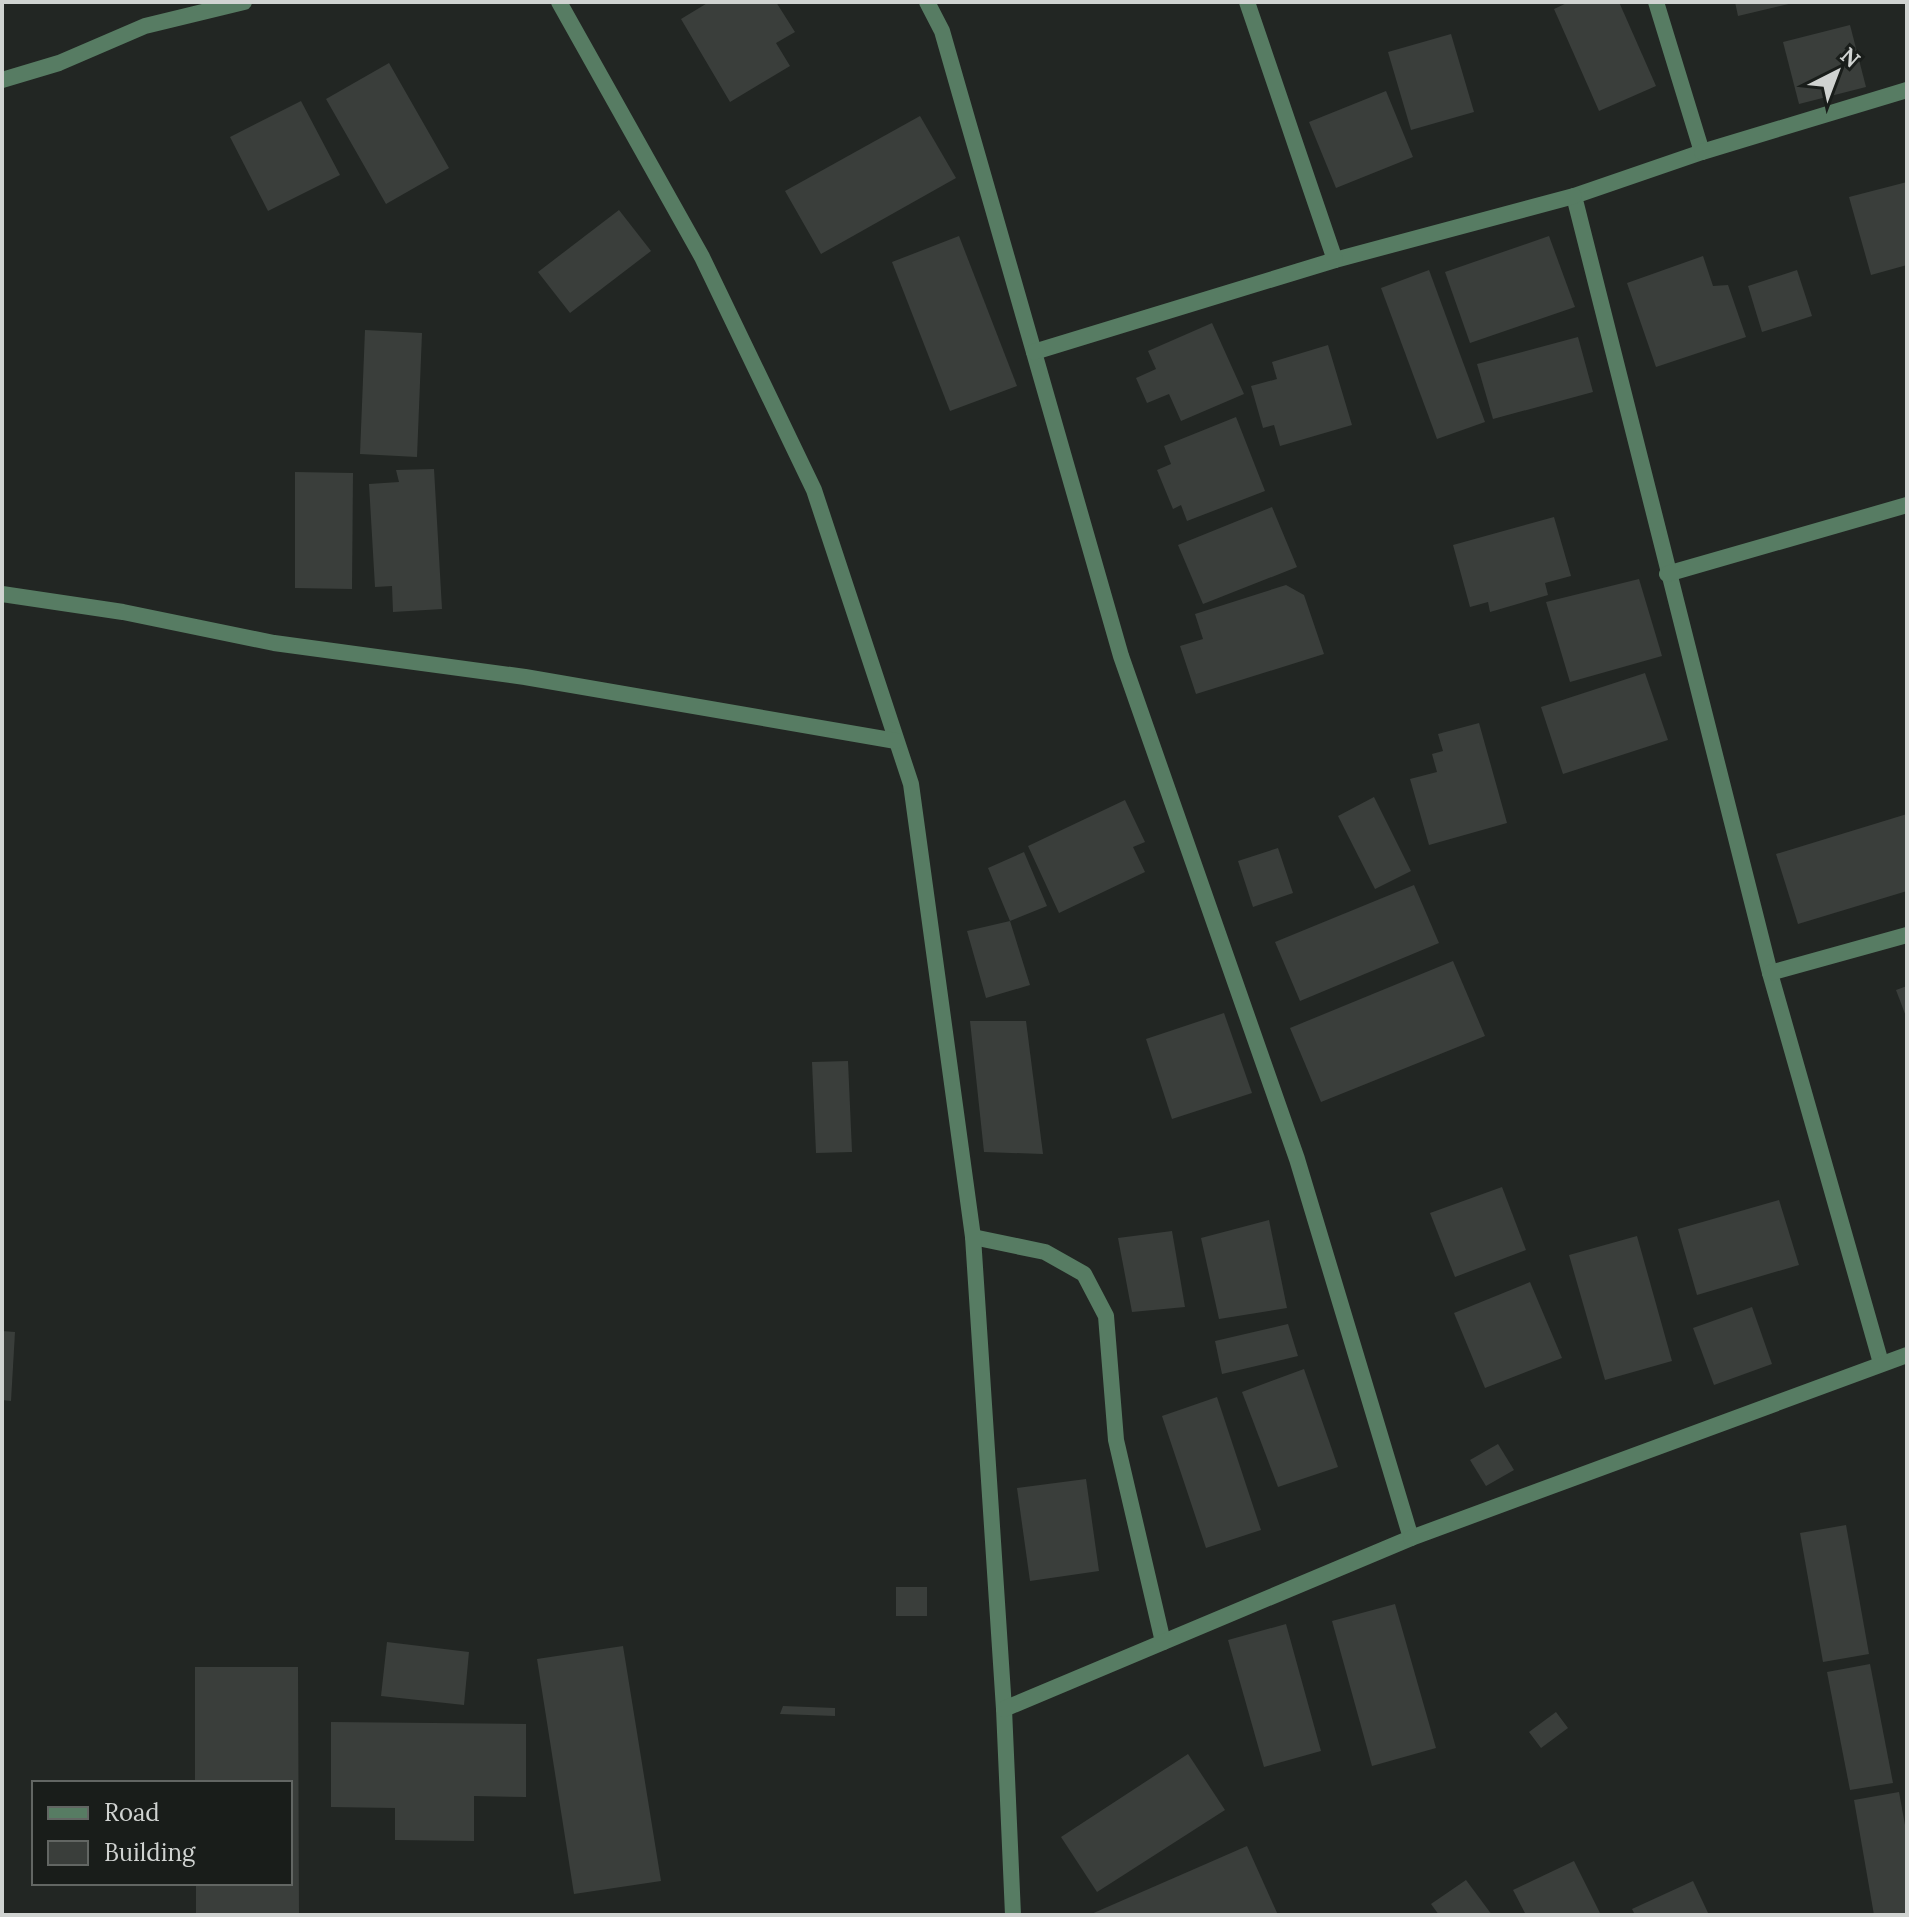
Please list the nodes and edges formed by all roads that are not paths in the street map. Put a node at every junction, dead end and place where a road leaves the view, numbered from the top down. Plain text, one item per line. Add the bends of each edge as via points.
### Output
1 (244, 2) edge
2 (559, 2) edge
3 (927, 2) edge
4 (1247, 2) edge
5 (1656, 2) edge
6 (2, 80) edge
7 (1907, 90) edge
8 (1702, 152) junction
9 (1574, 196) junction
10 (1335, 260) junction
11 (1034, 352) junction
12 (1907, 505) edge
13 (1667, 574) junction
14 (2, 594) edge
15 (896, 741) junction
16 (1907, 935) edge
17 (1770, 973) junction
18 (973, 1237) junction
19 (1907, 1355) edge
20 (1881, 1363) junction
21 (1411, 1538) junction
22 (1163, 1642) junction
23 (1004, 1709) junction
24 (1013, 1915) edge

1 - 6 street via 145,26 59,63
2 - 15 street via 702,257 814,490
3 - 11 street via 942,31
4 - 10 street
5 - 8 street
7 - 8 street
8 - 9 street
9 - 10 street
9 - 13 street
10 - 11 street
11 - 21 street via 1121,656 1297,1159
12 - 13 street
13 - 17 street
14 - 15 street via 274,643 525,677
15 - 18 street via 911,784
16 - 17 street
17 - 20 street
18 - 22 street via 1045,1252 1084,1274 1106,1316 1116,1440
18 - 23 street
19 - 20 street
20 - 21 street
21 - 22 street
22 - 23 street
23 - 24 street

